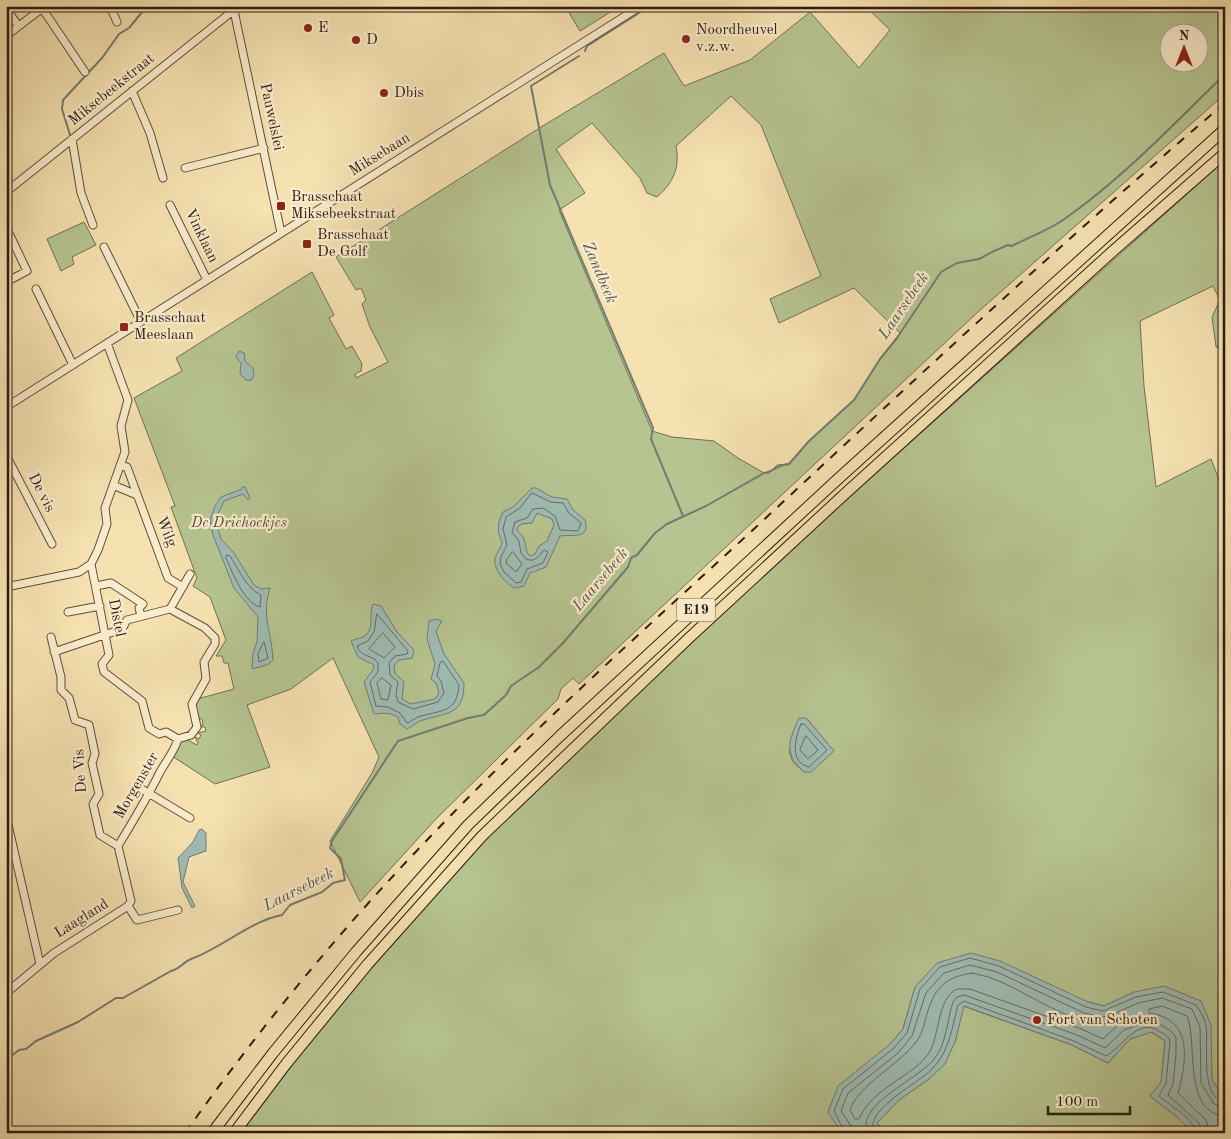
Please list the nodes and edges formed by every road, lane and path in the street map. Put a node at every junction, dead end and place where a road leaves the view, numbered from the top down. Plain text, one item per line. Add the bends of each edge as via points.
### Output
1 (110, 6) edge
2 (641, 6) edge
3 (44, 7) edge
4 (234, 8) edge
5 (6, 9) edge
6 (117, 22) dead end
7 (18, 25) junction
8 (6, 36) edge
9 (85, 72) dead end
10 (132, 91) junction
11 (1225, 129) edge
12 (72, 139) junction
13 (264, 148) junction
14 (1225, 153) edge
15 (185, 168) dead end
16 (163, 178) dead end
17 (6, 192) edge
18 (170, 205) dead end
19 (94, 225) dead end
20 (6, 227) edge
21 (281, 233) junction
22 (104, 247) dead end
23 (207, 280) junction
24 (6, 282) edge
25 (36, 289) dead end
26 (140, 322) junction
27 (107, 344) junction
28 (72, 365) junction
29 (6, 406) edge
30 (6, 455) edge
31 (124, 466) junction
32 (113, 486) junction
33 (137, 495) junction
34 (52, 544) dead end
35 (90, 564) junction
36 (190, 574) dead end
37 (96, 586) junction
38 (6, 587) edge
39 (183, 587) junction
40 (100, 606) junction
41 (170, 609) junction
42 (68, 612) dead end
43 (141, 616) junction
44 (106, 635) junction
45 (51, 637) dead end
46 (54, 652) junction
47 (178, 739) junction
48 (140, 788) dead end
49 (150, 794) junction
50 (6, 816) edge
51 (190, 818) dead end
52 (118, 846) junction
53 (128, 906) junction
54 (178, 910) dead end
55 (40, 964) junction
56 (6, 993) edge
57 (212, 1133) edge
58 (234, 1133) edge

1 - 6 street
2 - 21 street, Miksebaan
3 - 7 street
3 - 9 street
4 - 10 street, Miksebeekstraat
4 - 13 street, Pauwelslei
5 - 7 street
7 - 8 street
10 - 12 street, Miksebeekstraat
10 - 16 street via 150,133
11 - 57 highway, E19 via 816,499 468,824 356,952
12 - 17 street, Miksebeekstraat
12 - 19 street via 81,193
13 - 15 street
13 - 21 street, Pauwelslei
14 - 58 highway, E19 via 834,504 482,836 367,965
18 - 23 street, Vinklaan
20 - 24 street via 28,270
21 - 23 street, Miksebaan
22 - 26 street
23 - 26 street, Miksebaan
25 - 28 street
26 - 27 street, Miksebaan
27 - 28 street, Miksebaan
27 - 31 street via 128,400 120,426
28 - 29 street, Miksebaan
30 - 34 street, De vis
31 - 32 street
31 - 33 street, Wilg
32 - 33 street
32 - 35 street via 104,508 107,524
33 - 39 street, Wilg via 168,578
35 - 37 street, Distel
35 - 38 street via 67,576
36 - 39 street
37 - 40 street, Distel
37 - 43 street via 111,583 143,604
39 - 41 street
40 - 42 street
40 - 44 street, Distel
41 - 43 street
41 - 47 street via 205,628 216,638 204,662 206,679 192,704 197,727 191,736
43 - 44 street via 127,620 122,629
44 - 46 street
44 - 47 street, Distel via 109,655 102,664 104,672 142,701 149,728
45 - 46 street, De Vis
46 - 52 street, De Vis via 61,690 69,698 75,720 89,725 96,754 92,763 99,794 93,804 100,835
47 - 49 street, Morgenster
48 - 49 street
49 - 51 street
49 - 52 street, Morgenster
50 - 55 street
52 - 53 street via 131,901
53 - 54 street, Laagland via 137,920
53 - 55 street, Laagland
55 - 56 street, Laagland

